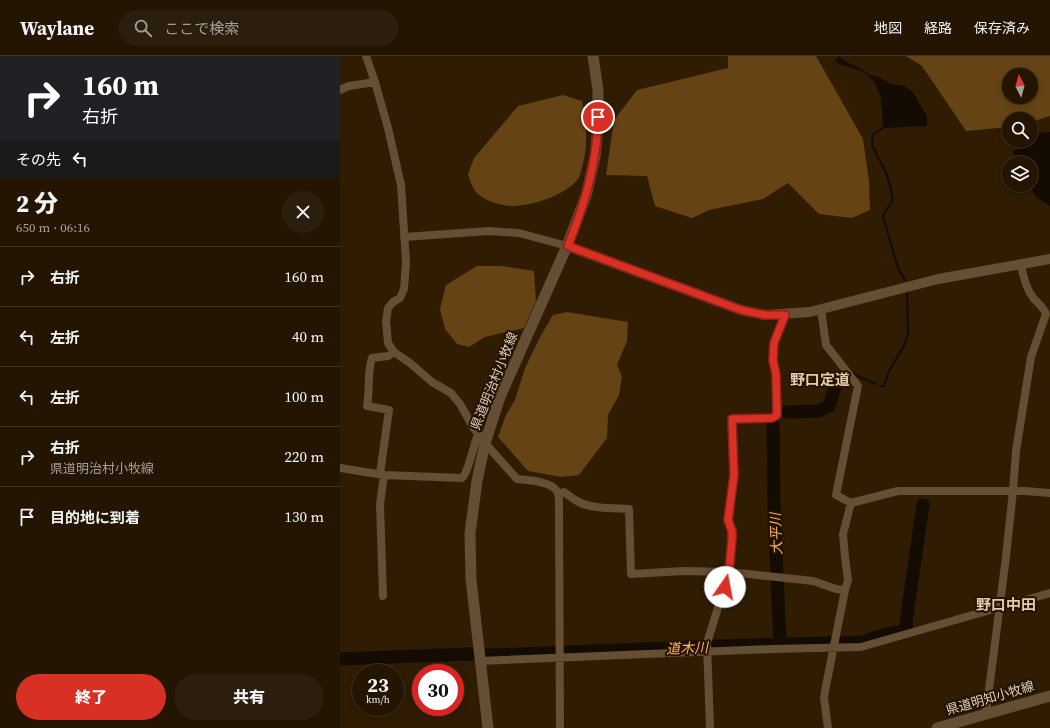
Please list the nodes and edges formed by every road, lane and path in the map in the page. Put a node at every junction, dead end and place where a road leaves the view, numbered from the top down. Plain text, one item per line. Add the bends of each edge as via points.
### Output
1 (366, 56) edge
2 (593, 56) edge
3 (375, 82) junction
4 (340, 90) edge
5 (404, 237) junction
6 (568, 246) junction
7 (1050, 259) edge
8 (1021, 264) junction
9 (821, 309) junction
10 (785, 315) junction
11 (394, 352) junction
12 (481, 439) junction
13 (340, 468) edge
14 (382, 474) junction
15 (1013, 492) junction
16 (1050, 493) edge
17 (558, 494) junction
18 (852, 503) junction
19 (729, 572) junction
20 (845, 590) junction
21 (1050, 593) edge
22 (383, 596) dead end
23 (1000, 607) junction
24 (708, 648) junction
25 (833, 648) junction
26 (560, 654) junction
27 (479, 656) junction
28 (1050, 696) edge
29 (986, 713) junction
30 (944, 727) edge
31 (488, 728) edge
32 (560, 728) edge
33 (710, 728) edge
34 (828, 728) edge

1 - 3 street
2 - 6 main road, 県道明治村小牧線 via 598,90 595,157 586,196
3 - 4 street
3 - 5 street via 401,184
5 - 6 street via 489,231 519,233
5 - 11 street via 404,290 400,298 388,308 386,322 388,343
6 - 10 street via 741,310 765,315
6 - 12 main road, 県道明治村小牧線
7 - 8 street
8 - 9 street via 938,279
8 - 15 street via 1022,276 1029,291 1042,305 1046,314 1032,357 1016,451
9 - 10 street
9 - 18 street via 826,345 858,386 836,495
10 - 19 street via 774,343 777,415 772,418 732,419 734,475 728,520 732,531
11 - 12 street via 432,382 451,393
11 - 14 street via 388,356 372,358 370,365 367,406 389,410
12 - 14 street via 473,447 466,475 462,478
12 - 17 street via 517,478 540,482 552,487
12 - 27 main road, 県道明治村小牧線 via 470,548 471,593
13 - 14 street
14 - 22 street via 380,504
15 - 16 street
15 - 18 street via 898,491
15 - 23 street
17 - 19 street via 564,492 584,504 629,509 631,574
17 - 26 street
18 - 20 street via 843,534 848,580
19 - 20 street via 813,581
19 - 24 street
20 - 25 street
21 - 23 street
23 - 25 street via 862,647
23 - 29 street
24 - 25 street
24 - 26 street
24 - 33 street
25 - 34 street via 824,698
26 - 27 street
26 - 32 street
27 - 31 main road, 県道明治村小牧線
28 - 29 main road, 県道明知小牧線
29 - 30 main road, 県道明知小牧線

